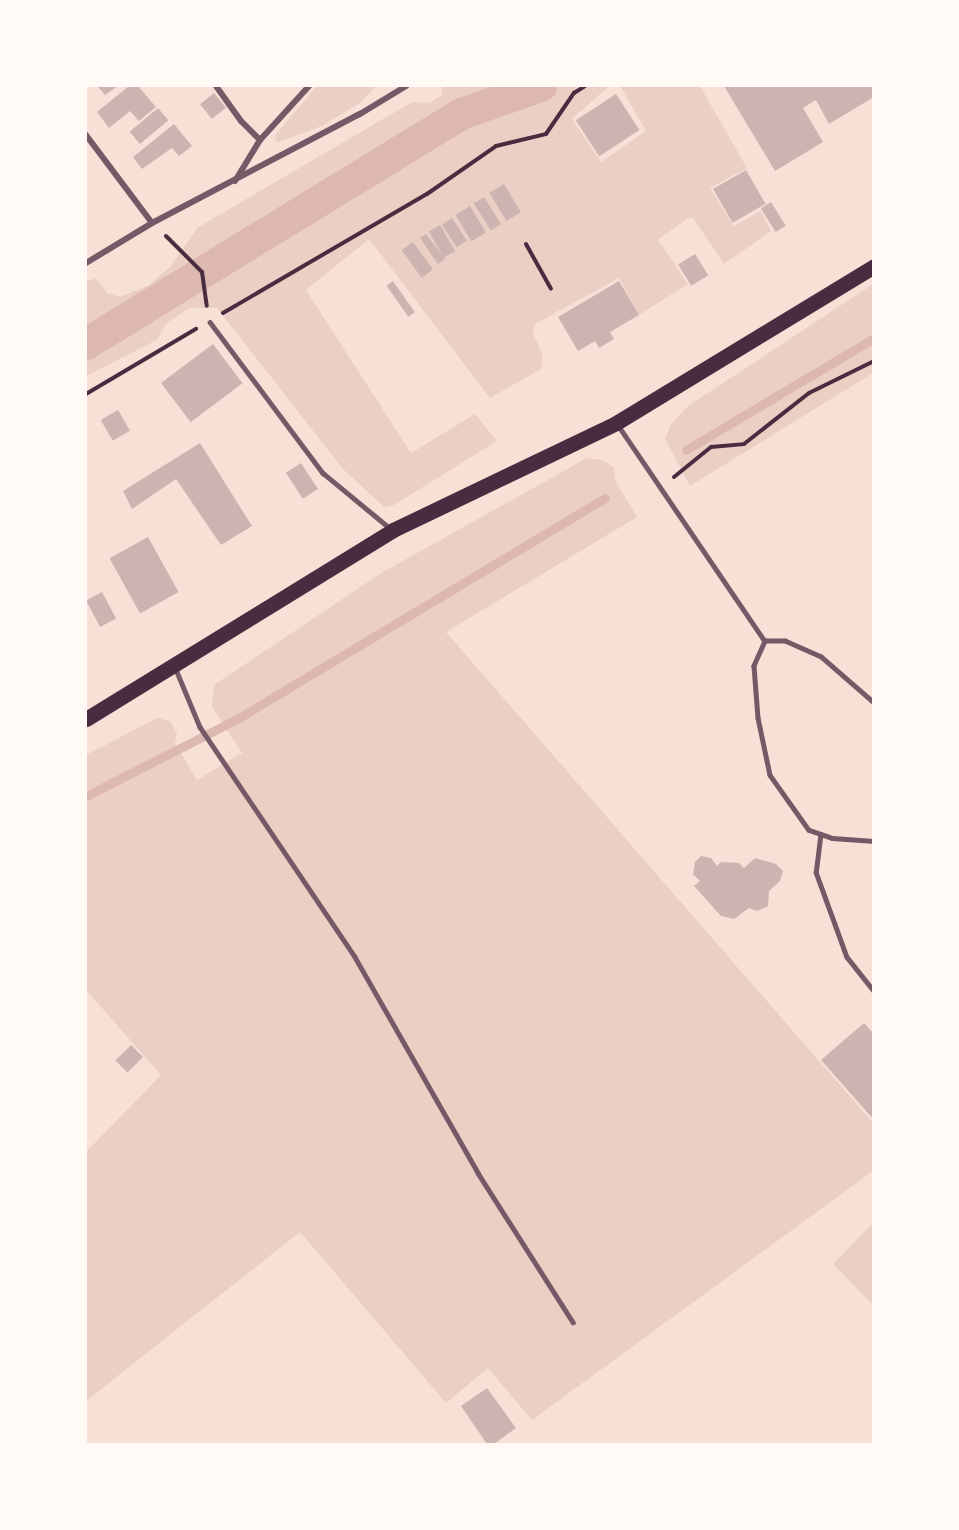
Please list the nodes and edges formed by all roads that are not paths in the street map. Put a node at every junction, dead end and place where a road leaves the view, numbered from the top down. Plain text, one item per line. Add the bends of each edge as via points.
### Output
1 (216, 86) edge
2 (309, 86) edge
3 (406, 86) edge
4 (86, 135) edge
5 (260, 140) junction
6 (235, 181) junction
7 (152, 223) junction
8 (86, 263) edge
9 (873, 266) edge
10 (210, 322) road end
11 (616, 423) junction
12 (393, 531) junction
13 (765, 641) junction
14 (175, 667) junction
15 (873, 703) edge
16 (86, 719) edge
17 (821, 834) junction
18 (873, 841) edge
19 (873, 991) edge
20 (573, 1322) dead end

1 - 5 street
2 - 5 street
3 - 6 street
4 - 7 street
5 - 6 street
6 - 7 street
7 - 8 street
9 - 11 main road
10 - 12 lane via 323,473
11 - 12 main road
11 - 13 lane
12 - 14 main road
13 - 15 lane via 785,641 820,657
13 - 17 lane via 754,666 758,718 770,776 809,830
14 - 16 main road
14 - 20 lane via 200,727 355,957 478,1173
17 - 18 lane
17 - 19 lane via 816,872 847,957

